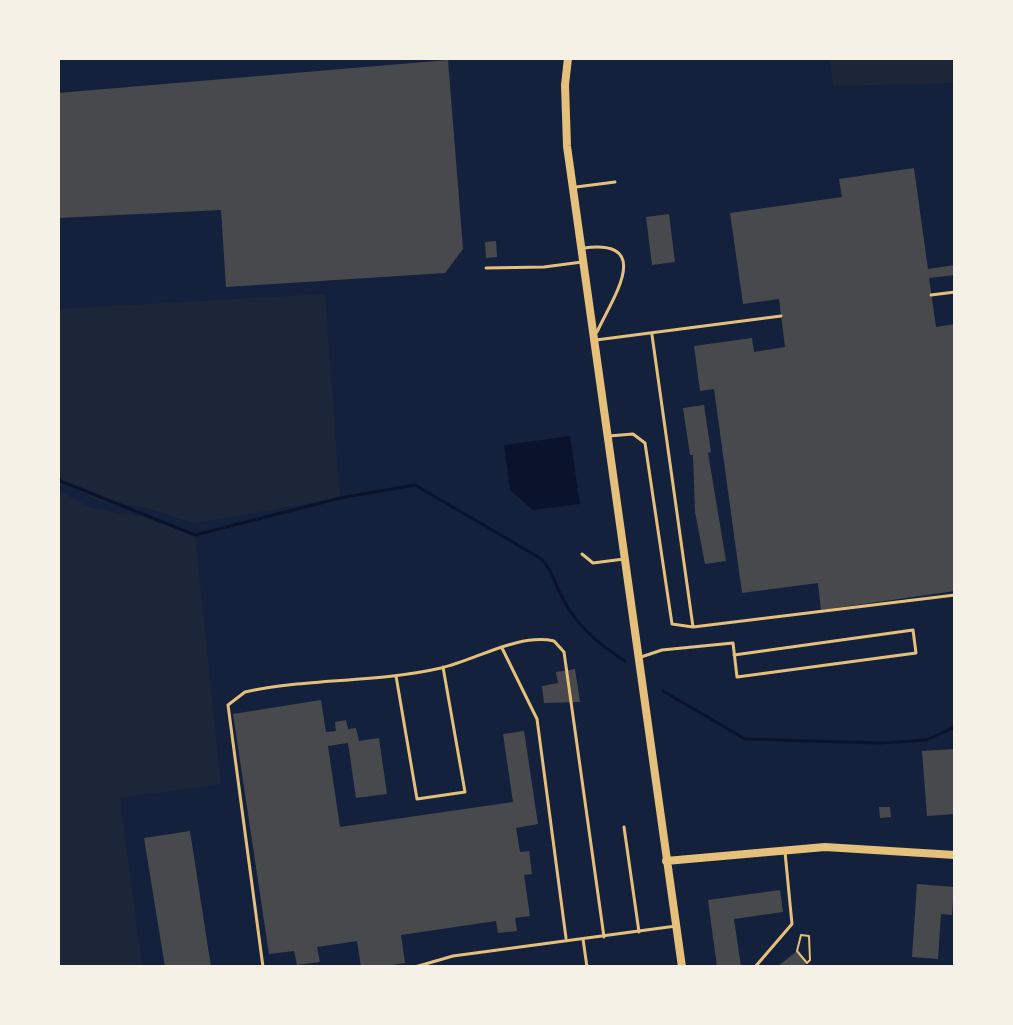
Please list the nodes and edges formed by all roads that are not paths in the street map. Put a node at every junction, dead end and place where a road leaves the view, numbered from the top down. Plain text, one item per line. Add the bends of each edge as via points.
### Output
1 (568, 58) edge
2 (615, 182) dead end
3 (572, 188) junction
4 (580, 249) junction
5 (582, 262) junction
6 (486, 268) dead end
7 (955, 292) edge
8 (931, 295) dead end
9 (781, 316) dead end
10 (652, 335) junction
11 (593, 340) junction
12 (607, 436) junction
13 (582, 554) dead end
14 (624, 559) junction
15 (955, 595) edge
16 (693, 627) junction
17 (502, 648) junction
18 (734, 655) junction
19 (637, 658) junction
20 (443, 667) junction
21 (396, 676) junction
22 (624, 827) dead end
23 (785, 848) junction
24 (955, 855) edge
25 (666, 861) junction
26 (676, 926) junction
27 (639, 932) junction
28 (604, 937) junction
29 (566, 938) junction
30 (583, 939) junction
31 (263, 967) edge
32 (415, 967) edge
33 (587, 967) edge
34 (682, 967) edge
35 (755, 967) edge

1 - 3 street via 565,119
2 - 3 lane
3 - 4 street
4 - 5 street
4 - 11 lane via 616,250 625,270
5 - 6 lane
5 - 11 street
7 - 8 lane
9 - 10 lane
10 - 11 lane
10 - 16 lane
11 - 12 street
12 - 14 street
12 - 16 lane via 633,434 645,443 669,617 681,628
13 - 14 lane via 593,563
14 - 19 street
15 - 16 lane
17 - 20 lane
17 - 28 lane via 545,639 564,652
17 - 29 lane via 537,719
18 - 18 lane via 737,677 916,653 913,630
18 - 19 lane via 733,643 662,650
19 - 25 street
20 - 21 lane
20 - 21 lane via 465,792 417,799
21 - 31 lane via 263,688 245,692 228,705
22 - 27 lane
23 - 24 street
23 - 25 street
23 - 35 lane via 792,924
25 - 26 street
26 - 27 lane
26 - 34 street
27 - 28 lane
28 - 30 lane
29 - 30 lane
29 - 32 lane
30 - 33 lane

